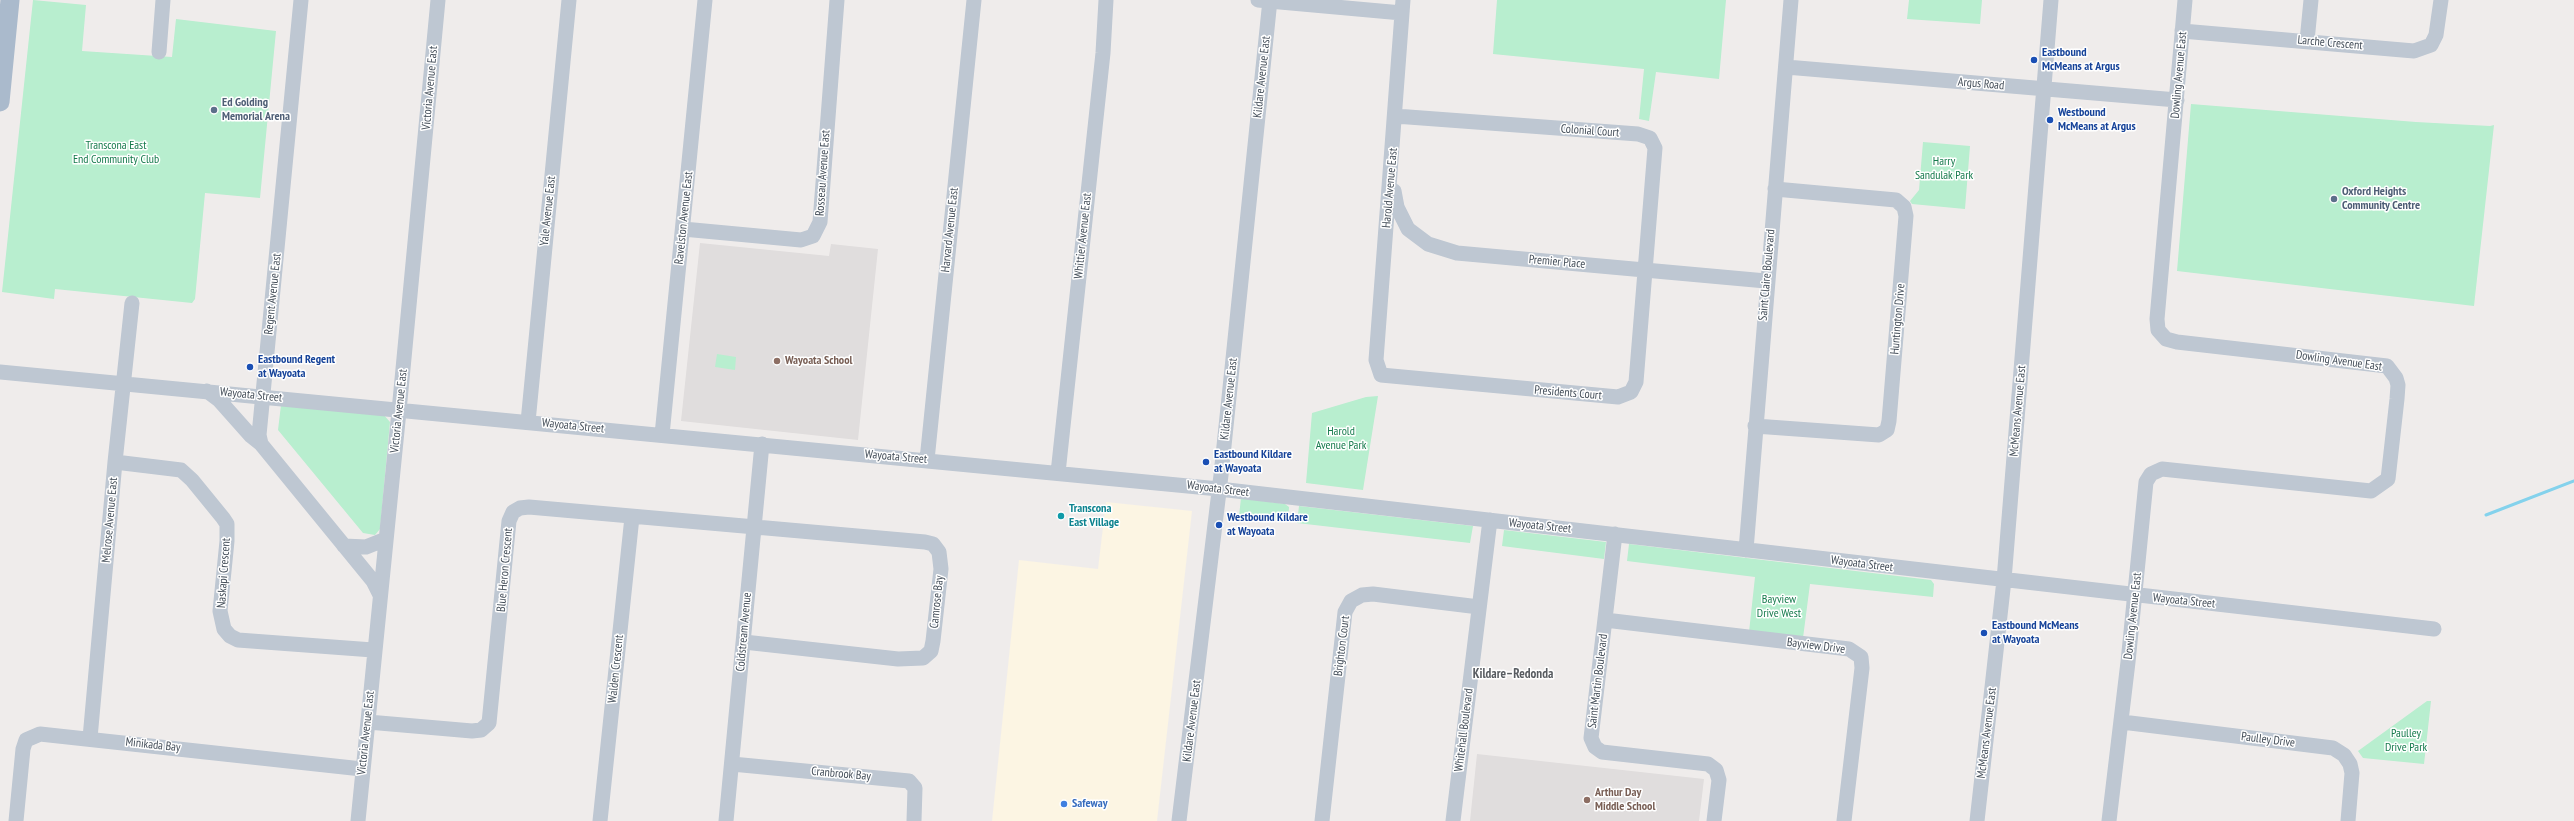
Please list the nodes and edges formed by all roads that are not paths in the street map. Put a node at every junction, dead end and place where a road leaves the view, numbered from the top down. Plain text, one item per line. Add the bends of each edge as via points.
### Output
1 (10, 0) edge
2 (163, 0) edge
3 (301, 0) edge
4 (438, 0) edge
5 (569, 0) edge
6 (705, 0) edge
7 (837, 0) edge
8 (974, 0) edge
9 (1106, 0) edge
10 (1266, 0) edge
11 (1791, 0) edge
12 (2051, 0) edge
13 (2185, 0) edge
14 (2311, 0) edge
15 (2441, 0) edge
16 (1403, 6) edge
17 (2182, 31) junction
18 (2307, 41) junction
19 (159, 52) dead end
20 (1786, 67) junction
21 (2044, 89) junction
22 (2177, 100) junction
23 (0, 102) edge
24 (1396, 116) junction
25 (1391, 178) junction
26 (1775, 189) junction
27 (683, 229) junction
28 (1646, 270) junction
29 (1766, 281) junction
30 (132, 303) dead end
31 (0, 372) edge
32 (1381, 375) joint
33 (123, 383) junction
34 (207, 391) junction
35 (263, 396) junction
36 (400, 411) junction
37 (528, 422) junction
38 (1755, 426) junction
39 (662, 435) junction
40 (260, 444) junction
41 (762, 444) junction
42 (927, 460) junction
43 (115, 462) junction
44 (1058, 473) junction
45 (1220, 489) junction
46 (632, 517) junction
47 (1490, 520) junction
48 (754, 528) junction
49 (1614, 534) junction
50 (386, 539) junction
51 (344, 546) junction
52 (1746, 550) junction
53 (2004, 580) junction
54 (380, 595) junction
55 (2135, 595) junction
56 (1479, 607) junction
57 (1605, 620) junction
58 (2434, 629) dead end
59 (744, 642) junction
60 (373, 650) junction
61 (368, 722) junction
62 (2122, 722) junction
63 (90, 738) junction
64 (732, 764) junction
65 (362, 769) junction
66 (16, 821) edge
67 (358, 821) edge
68 (600, 821) edge
69 (726, 821) edge
70 (914, 821) edge
71 (1179, 821) edge
72 (1322, 821) edge
73 (1453, 821) edge
74 (1714, 821) edge
75 (1844, 821) edge
76 (1976, 821) edge
77 (2109, 821) edge
78 (2348, 821) edge

1 - 23 main road
2 - 19 street
3 - 35 street, Regent Avenue East
4 - 36 street, Victoria Avenue East
5 - 37 street, Yale Avenue East
6 - 27 street, Ravelston Avenue East
7 - 27 street, Rosseau Avenue East via 820,222 813,236 802,240
8 - 42 street, Harvard Avenue East
9 - 44 street, Whittier Avenue East via 1102,61
10 - 16 street
10 - 45 street, Kildare Avenue East
11 - 20 street, Saint Claire Boulevard
12 - 21 street, McMeans Avenue East
13 - 17 street, Dowling Avenue East
14 - 18 street
15 - 18 street, Larche Crescent via 2436,35 2431,45 2424,49 2414,51
16 - 24 street, Harold Avenue East
17 - 18 street, Larche Crescent
17 - 22 street, Dowling Avenue East
20 - 21 street, Argus Road
20 - 26 street, Saint Claire Boulevard
21 - 22 street, Argus Road
21 - 53 street, McMeans Avenue East
22 - 55 street, Dowling Avenue East via 2156,319 2158,330 2166,340 2177,342 2387,366 2398,385 2397,399 2388,479 2371,491 2162,469 2150,474 2146,482
24 - 25 street, Harold Avenue East
24 - 28 street, Colonial Court via 1638,134 1650,138 1655,148
25 - 28 street, Premier Place via 1397,207 1408,229 1428,244 1457,253
25 - 32 street, Harold Avenue East via 1376,360
26 - 29 street, Saint Claire Boulevard
26 - 38 street, Huntington Drive via 1896,200 1904,207 1906,216 1889,421 1887,430 1880,435
27 - 39 street, Ravelston Avenue East
28 - 29 street, Premier Place
28 - 32 street, Presidents Court via 1636,382 1631,392 1621,396
29 - 38 street, Saint Claire Boulevard
30 - 33 street, Melrose Avenue East
31 - 33 street, Wayoata Street
33 - 34 street, Wayoata Street
33 - 43 street, Melrose Avenue East
34 - 35 street, Wayoata Street
34 - 40 street via 219,400
35 - 36 street, Wayoata Street
35 - 40 street, Regent Avenue East
36 - 37 street, Wayoata Street
36 - 50 street, Victoria Avenue East
37 - 39 street, Wayoata Street
38 - 52 street, Saint Claire Boulevard
39 - 41 street, Wayoata Street
40 - 51 street
41 - 42 street, Wayoata Street
41 - 48 street, Coldstream Avenue
42 - 44 street, Wayoata Street
43 - 60 street, Naskapi Crescent via 181,470 227,524 220,611 224,630 230,636 238,640
43 - 63 street, Melrose Avenue East
44 - 45 street, Wayoata Street
45 - 47 street, Wayoata Street
45 - 71 street, Kildare Avenue East
46 - 48 street, Blue Heron Crescent
46 - 61 street, Blue Heron Crescent via 529,507 514,512 509,521 489,723 481,730 472,731
46 - 68 street, Walden Crescent
47 - 49 street, Wayoata Street
47 - 56 street, Whitehall Boulevard
48 - 59 street, Coldstream Avenue
48 - 59 street, Camrose Bay via 925,542 933,544 939,552 941,569 933,642 931,651 923,658 898,659
49 - 52 street, Wayoata Street
49 - 57 street, Saint Martin Boulevard
50 - 51 street via 366,547
50 - 54 street, Victoria Avenue East
51 - 54 street via 373,581
52 - 53 street, Wayoata Street
53 - 55 street, Wayoata Street
53 - 76 street, McMeans Avenue East
54 - 60 street, Victoria Avenue East
55 - 58 street, Wayoata Street
55 - 62 street, Dowling Avenue East
56 - 72 street, Brighton Court via 1373,594 1362,595 1352,601 1345,612
56 - 73 street, Whitehall Boulevard
57 - 74 street, Saint Martin Boulevard via 1591,738 1594,747 1602,752 1708,764 1716,770 1719,780
57 - 75 street, Bayview Drive via 1849,649 1861,657 1862,668
59 - 64 street, Coldstream Avenue
60 - 61 street, Victoria Avenue East
61 - 65 street, Victoria Avenue East
62 - 77 street, Dowling Avenue East
62 - 78 street, Paulley Drive via 2333,748 2344,755 2352,773
63 - 65 street, Minikada Bay
63 - 66 street, Minikada Bay via 40,734 26,740
64 - 69 street, Coldstream Avenue
64 - 70 street, Cranbrook Bay via 909,781 915,788
65 - 67 street, Victoria Avenue East

